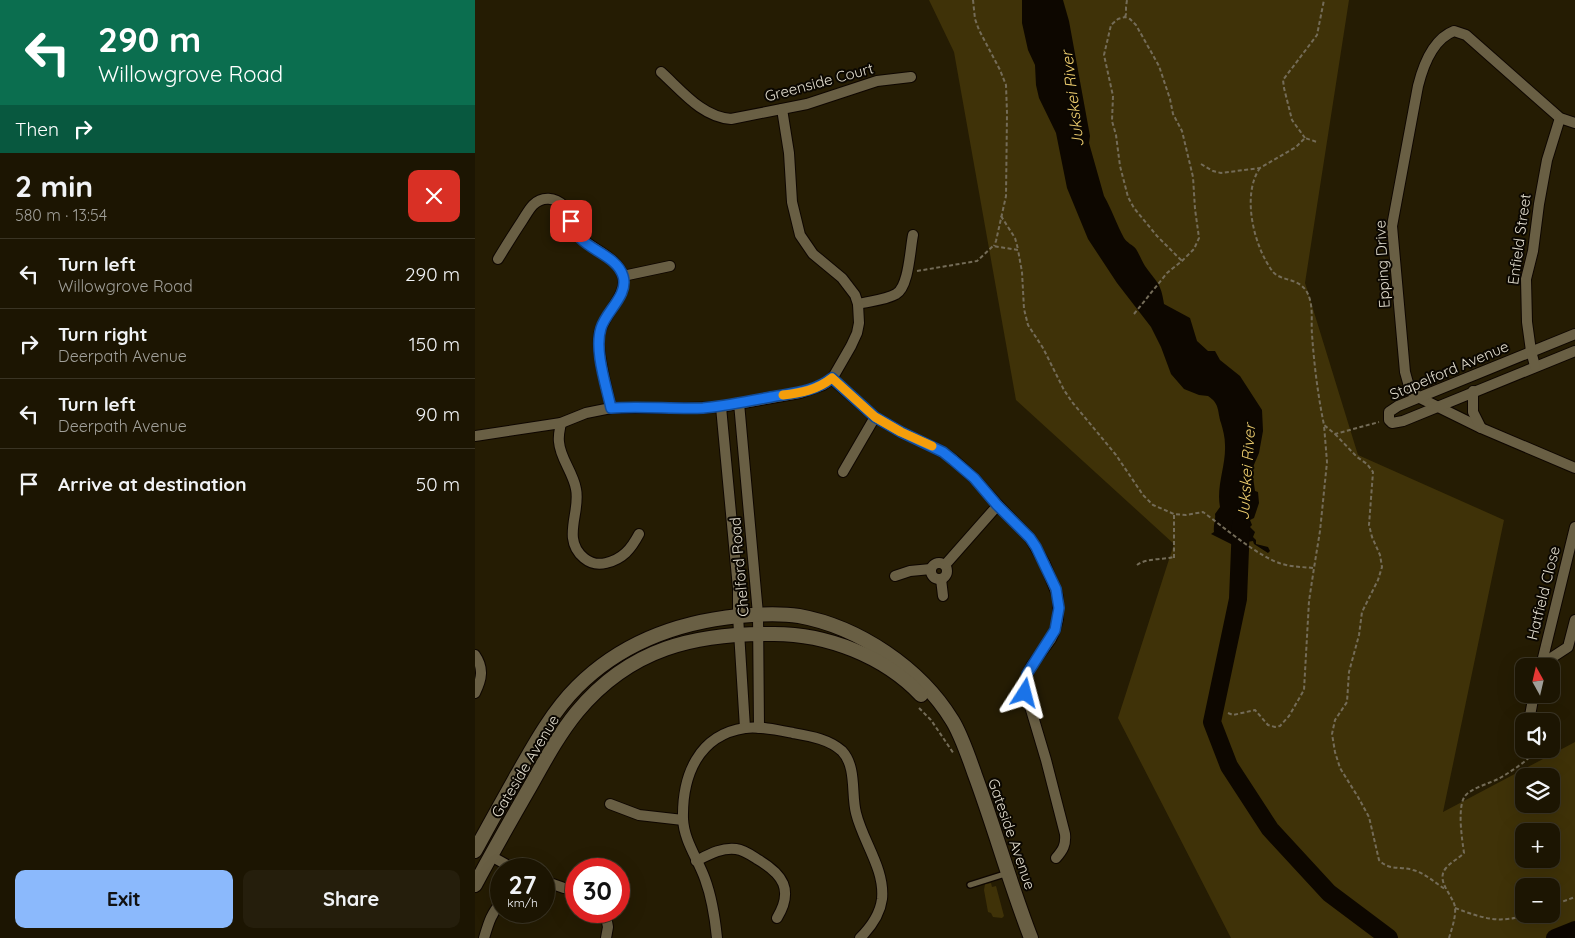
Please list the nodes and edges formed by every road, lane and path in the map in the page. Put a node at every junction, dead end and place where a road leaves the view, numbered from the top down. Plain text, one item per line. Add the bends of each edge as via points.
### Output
1 (973, 0) edge
2 (1127, 0) edge
3 (1324, 0) edge
4 (1125, 17) junction
5 (661, 72) dead end
6 (911, 76) dead end
7 (783, 109) junction
8 (1560, 118) junction
9 (1575, 123) edge
10 (1305, 138) junction
11 (1317, 142) dead end
12 (1201, 164) dead end
13 (1260, 168) junction
14 (1248, 169) junction
15 (1255, 176) junction
16 (1001, 216) junction
17 (913, 235) dead end
18 (993, 246) junction
19 (1018, 250) junction
20 (498, 259) dead end
21 (1182, 261) junction
22 (670, 266) dead end
23 (907, 270) junction
24 (623, 276) junction
25 (858, 304) junction
26 (1134, 314) dead end
27 (1575, 334) edge
28 (1531, 351) junction
29 (1575, 351) edge
30 (1535, 366) junction
31 (832, 378) junction
32 (1473, 391) junction
33 (1420, 398) junction
34 (739, 404) junction
35 (721, 406) junction
36 (1437, 406) junction
37 (611, 408) junction
38 (875, 417) junction
39 (1389, 420) junction
40 (561, 422) junction
41 (1324, 425) junction
42 (1481, 428) junction
43 (1335, 434) junction
44 (475, 436) edge
45 (1575, 468) edge
46 (843, 472) dead end
47 (997, 505) junction
48 (1174, 514) junction
49 (1575, 527) edge
50 (639, 534) dead end
51 (945, 565) junction
52 (1137, 565) dead end
53 (1314, 568) junction
54 (931, 569) junction
55 (895, 576) dead end
56 (941, 578) junction
57 (943, 596) dead end
58 (758, 614) junction
59 (738, 616) junction
60 (1575, 620) edge
61 (759, 634) junction
62 (739, 635) junction
63 (475, 655) edge
64 (1543, 658) edge
65 (1552, 658) edge
66 (758, 661) junction
67 (741, 662) junction
68 (475, 692) edge
69 (917, 705) dead end
70 (1228, 713) dead end
71 (745, 728) junction
72 (759, 728) junction
73 (961, 741) junction
74 (1530, 758) edge
75 (958, 762) dead end
76 (610, 804) dead end
77 (683, 820) junction
78 (475, 850) edge
79 (491, 856) junction
80 (495, 858) edge
81 (1056, 858) dead end
82 (696, 861) junction
83 (1009, 873) junction
84 (475, 885) edge
85 (970, 885) dead end
86 (1445, 889) junction
87 (1575, 897) edge
88 (1560, 903) edge
89 (1455, 908) junction
90 (490, 918) edge
91 (777, 918) dead end
92 (1515, 919) edge
93 (607, 923) edge
94 (484, 938) edge
95 (606, 938) edge
96 (717, 938) edge
97 (860, 938) edge
98 (1031, 938) edge
99 (1449, 938) edge

1 - 16 path via 979,30 1006,85 1007,171
2 - 4 path
3 - 10 path via 1317,35 1283,80 1292,120
4 - 21 path via 1137,25 1159,66 1173,114 1182,131 1193,177 1199,238 1195,249
4 - 21 path via 1111,25 1104,55 1113,96 1120,166 1134,208
5 - 7 street, Greenside Court via 703,110 720,118 731,119
6 - 7 street, Greenside Court via 877,81 819,101
7 - 25 street via 793,202 800,235 813,254 845,282
8 - 9 street, Epping Drive
8 - 28 street, Enfield Street via 1544,176 1526,279
8 - 33 street, Epping Drive via 1461,32 1454,31 1443,37 1423,67 1392,226 1406,379 1410,390
10 - 11 path
10 - 13 path
12 - 14 path via 1221,173
13 - 14 path
13 - 15 path
14 - 15 path
15 - 41 path via 1251,204 1257,245 1273,272 1301,286 1311,302
16 - 18 path
16 - 19 path via 1015,238
17 - 23 street
18 - 19 path
18 - 23 path via 977,261 925,271
19 - 48 path via 1028,325 1063,390 1143,494 1153,505
20 - 24 street via 532,206 544,198 564,206 579,236 614,263
21 - 26 path via 1167,273
22 - 24 street
23 - 25 street via 898,294
24 - 37 street via 622,291 604,319 599,337
25 - 31 street via 857,333
27 - 28 street, Stapelford Avenue
28 - 30 street, Enfield Street
28 - 33 street, Stapelford Avenue
29 - 30 street, Stapelford Avenue
30 - 32 street, Stapelford Avenue
31 - 34 street via 823,385 800,393
31 - 38 street
32 - 36 street, Stapelford Avenue
32 - 42 street via 1473,412
33 - 36 street, Epping Drive
33 - 39 street, Stapelford Avenue via 1392,409
34 - 35 street
34 - 58 street, Chelford Road
35 - 37 street
35 - 59 street, Chelford Road
36 - 39 street, Stapelford Avenue via 1397,422
36 - 42 street, Epping Drive
37 - 40 street
38 - 46 street
38 - 47 street via 943,452 974,478
39 - 43 path
40 - 44 street
40 - 50 street via 559,443 577,494 572,532 577,551 591,563 613,561 624,556
41 - 43 path
41 - 53 path via 1327,462
42 - 45 street, Epping Drive
43 - 86 path via 1373,472 1369,525 1382,562 1381,573 1362,612 1349,672 1347,702 1332,725 1335,752 1344,775 1369,817 1379,860 1392,868 1417,871
47 - 51 street
47 - 81 street via 1036,547 1058,597 1055,630 1032,665 1025,683 1027,703 1065,834 1063,849
48 - 52 path via 1174,557
48 - 53 path via 1203,512 1265,557 1289,566
49 - 64 street, Hatfield Close
51 - 54 street via 937,563
51 - 56 street via 947,573
53 - 70 path via 1304,690 1289,716 1275,727 1268,725 1255,710 1233,715
54 - 55 street via 910,570
54 - 56 street via 933,575
56 - 57 street
58 - 59 street, Gateside Avenue
58 - 61 street, Chelford Road
58 - 73 street, Gateside Avenue via 788,614 817,620 876,645 903,665 942,705 953,720
59 - 62 street, Chelford Road
59 - 78 street, Gateside Avenue via 660,633 609,660 577,686 548,723
60 - 65 street via 1567,648
61 - 62 street, Gateside Avenue
61 - 66 street, Chelford Road
61 - 73 street, Gateside Avenue via 820,638 859,652 914,688
62 - 67 street, Chelford Road
62 - 79 street, Gateside Avenue via 697,639 661,650 607,681 577,712 554,745
63 - 68 street via 481,664 481,678
66 - 67 street
66 - 72 street, Chelford Road
67 - 71 street, Chelford Road
69 - 75 path via 940,732
71 - 72 street
71 - 77 street via 720,736 701,751 689,772
72 - 97 street via 824,740 835,745 848,759 855,810 882,889 879,911
73 - 83 street, Gateside Avenue
74 - 86 path via 1464,797 1460,822 1464,853 1445,868
76 - 77 street via 639,815
77 - 82 street
79 - 80 street
79 - 84 street, Gateside Avenue
82 - 91 street via 725,849 736,849 765,863 785,885 785,902
82 - 96 street via 705,877
83 - 85 lane
83 - 98 street, Gateside Avenue
86 - 89 path
87 - 88 path
89 - 92 path via 1482,918
89 - 99 path
90 - 94 street
93 - 95 street

